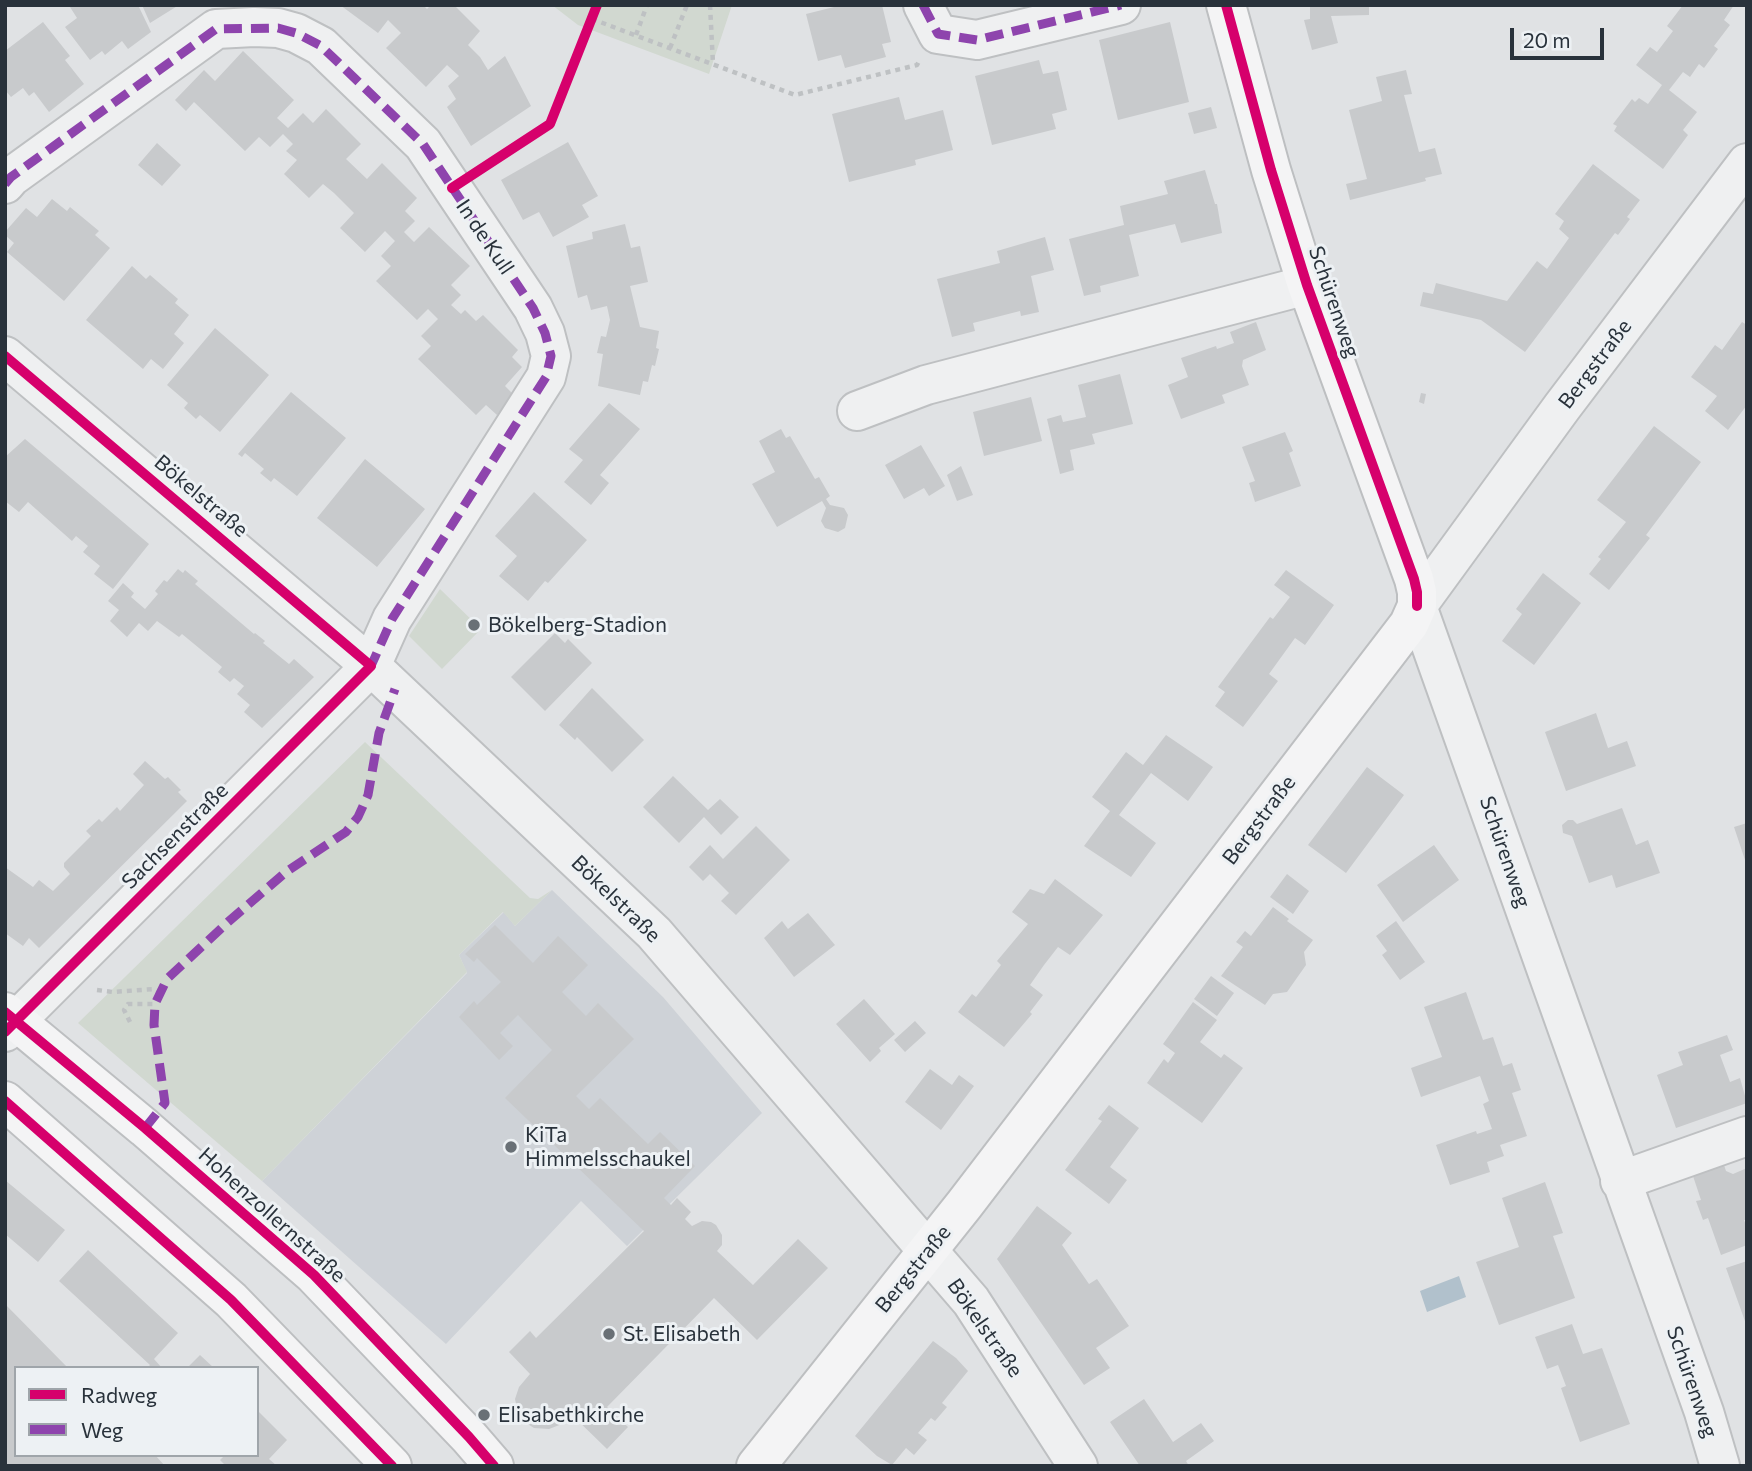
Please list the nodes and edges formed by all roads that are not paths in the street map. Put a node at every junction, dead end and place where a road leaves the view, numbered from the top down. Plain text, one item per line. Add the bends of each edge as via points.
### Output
1 (1121, 5) edge
2 (1226, 5) edge
3 (930, 20) edge
4 (1747, 163) edge
5 (5, 184) edge
6 (1307, 285) junction
7 (5, 356) edge
8 (857, 411) dead end
9 (1417, 606) junction
10 (371, 666) junction
11 (9, 1022) edge
12 (5, 1101) edge
13 (1747, 1136) edge
14 (1620, 1181) junction
15 (928, 1251) junction
16 (393, 1466) edge
17 (494, 1466) edge
18 (756, 1466) edge
19 (1078, 1466) edge
20 (1720, 1466) edge

1 - 3 street via 977,40
2 - 6 main road, Schürenweg via 1270,170
4 - 9 street, Bergstraße
5 - 10 street, In de Kull via 216,29 278,28 321,46 423,144 533,307 551,356 546,377 392,619
6 - 8 street, Schürenweg via 926,385
6 - 9 main road, Schürenweg via 1414,579
7 - 10 street, Bökelstraße
9 - 14 street, Schürenweg
9 - 15 main road, Bergstraße via 1409,624
10 - 11 street, Sachsenstraße via 71,967
10 - 15 street, Bökelstraße via 654,933
11 - 17 main road, Hohenzollernstraße via 314,1275
12 - 16 main road via 230,1300
13 - 14 street
14 - 20 street, Schürenweg
15 - 18 main road, Bergstraße
15 - 19 street, Bökelstraße via 971,1301

